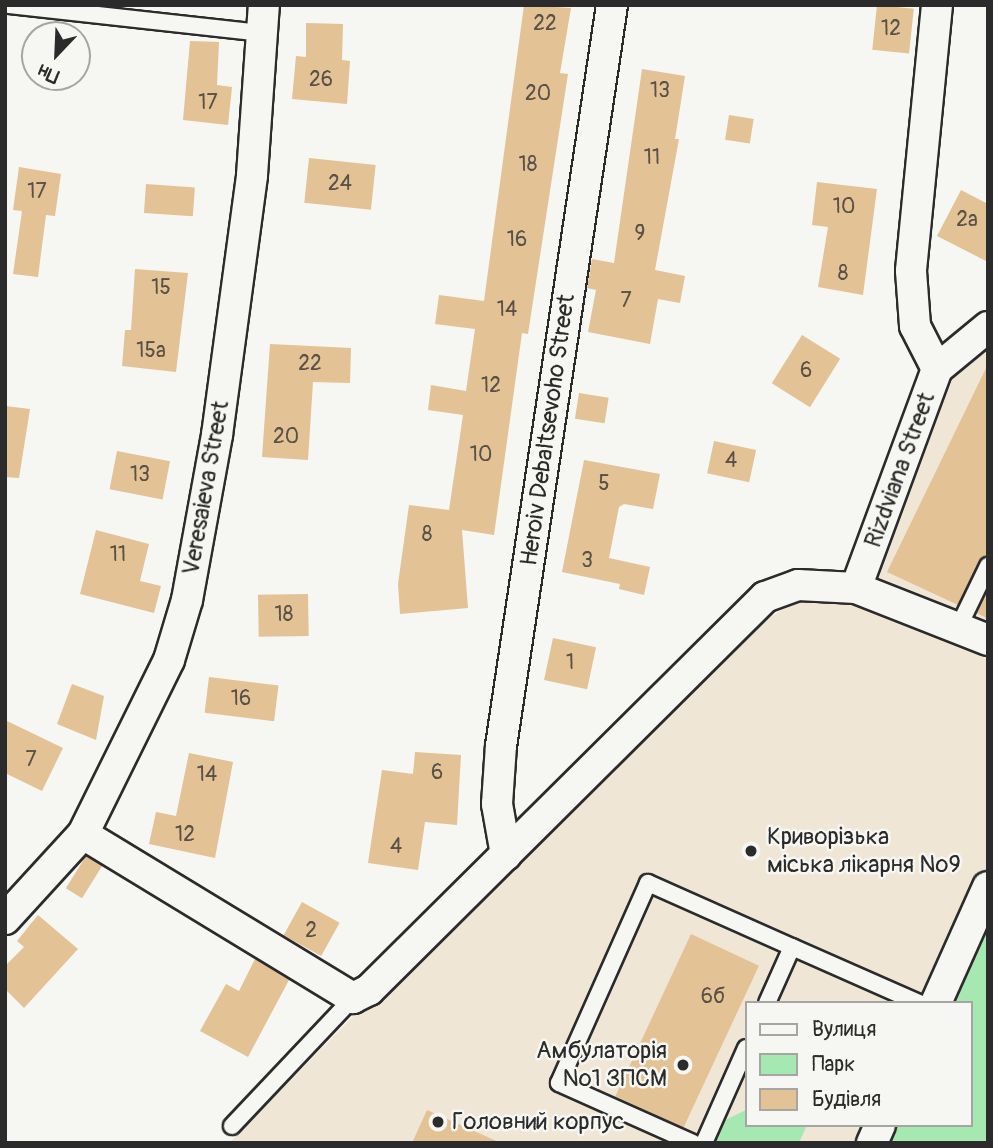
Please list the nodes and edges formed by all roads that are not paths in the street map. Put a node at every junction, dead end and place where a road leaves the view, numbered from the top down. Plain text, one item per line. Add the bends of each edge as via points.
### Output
1 (8, 5) edge
2 (612, 5) edge
3 (937, 5) edge
4 (262, 19) edge
5 (988, 327) edge
6 (937, 369) junction
7 (988, 566) edge
8 (856, 588) junction
9 (958, 628) junction
10 (988, 640) edge
11 (83, 834) junction
12 (506, 855) junction
13 (988, 887) edge
14 (17, 893) edge
15 (5, 919) edge
16 (792, 947) junction
17 (353, 998) junction
18 (768, 1001) edge
19 (914, 1001) edge
20 (937, 1001) edge
21 (744, 1053) edge
22 (232, 1126) dead end
23 (879, 1127) edge
24 (693, 1143) edge
25 (704, 1143) edge
26 (872, 1143) edge

1 - 4 lane
2 - 12 street, Heroiv Debaltsevoho Street via 501,746 498,804
3 - 6 street, Rizdviana Street via 911,271 915,326
4 - 11 street, Veresaieva Street via 250,189 217,435 187,600 169,660
5 - 6 street
6 - 8 street, Rizdviana Street
7 - 9 lane
8 - 9 street
8 - 12 street via 798,585 765,597
9 - 10 street
11 - 14 street, Veresaieva Street
11 - 17 street
12 - 17 street via 369,990
13 - 20 street
14 - 15 street, Veresaieva Street
16 - 18 lane
16 - 19 lane
16 - 24 lane via 648,883 559,1083
17 - 22 lane
21 - 25 lane
23 - 26 street

